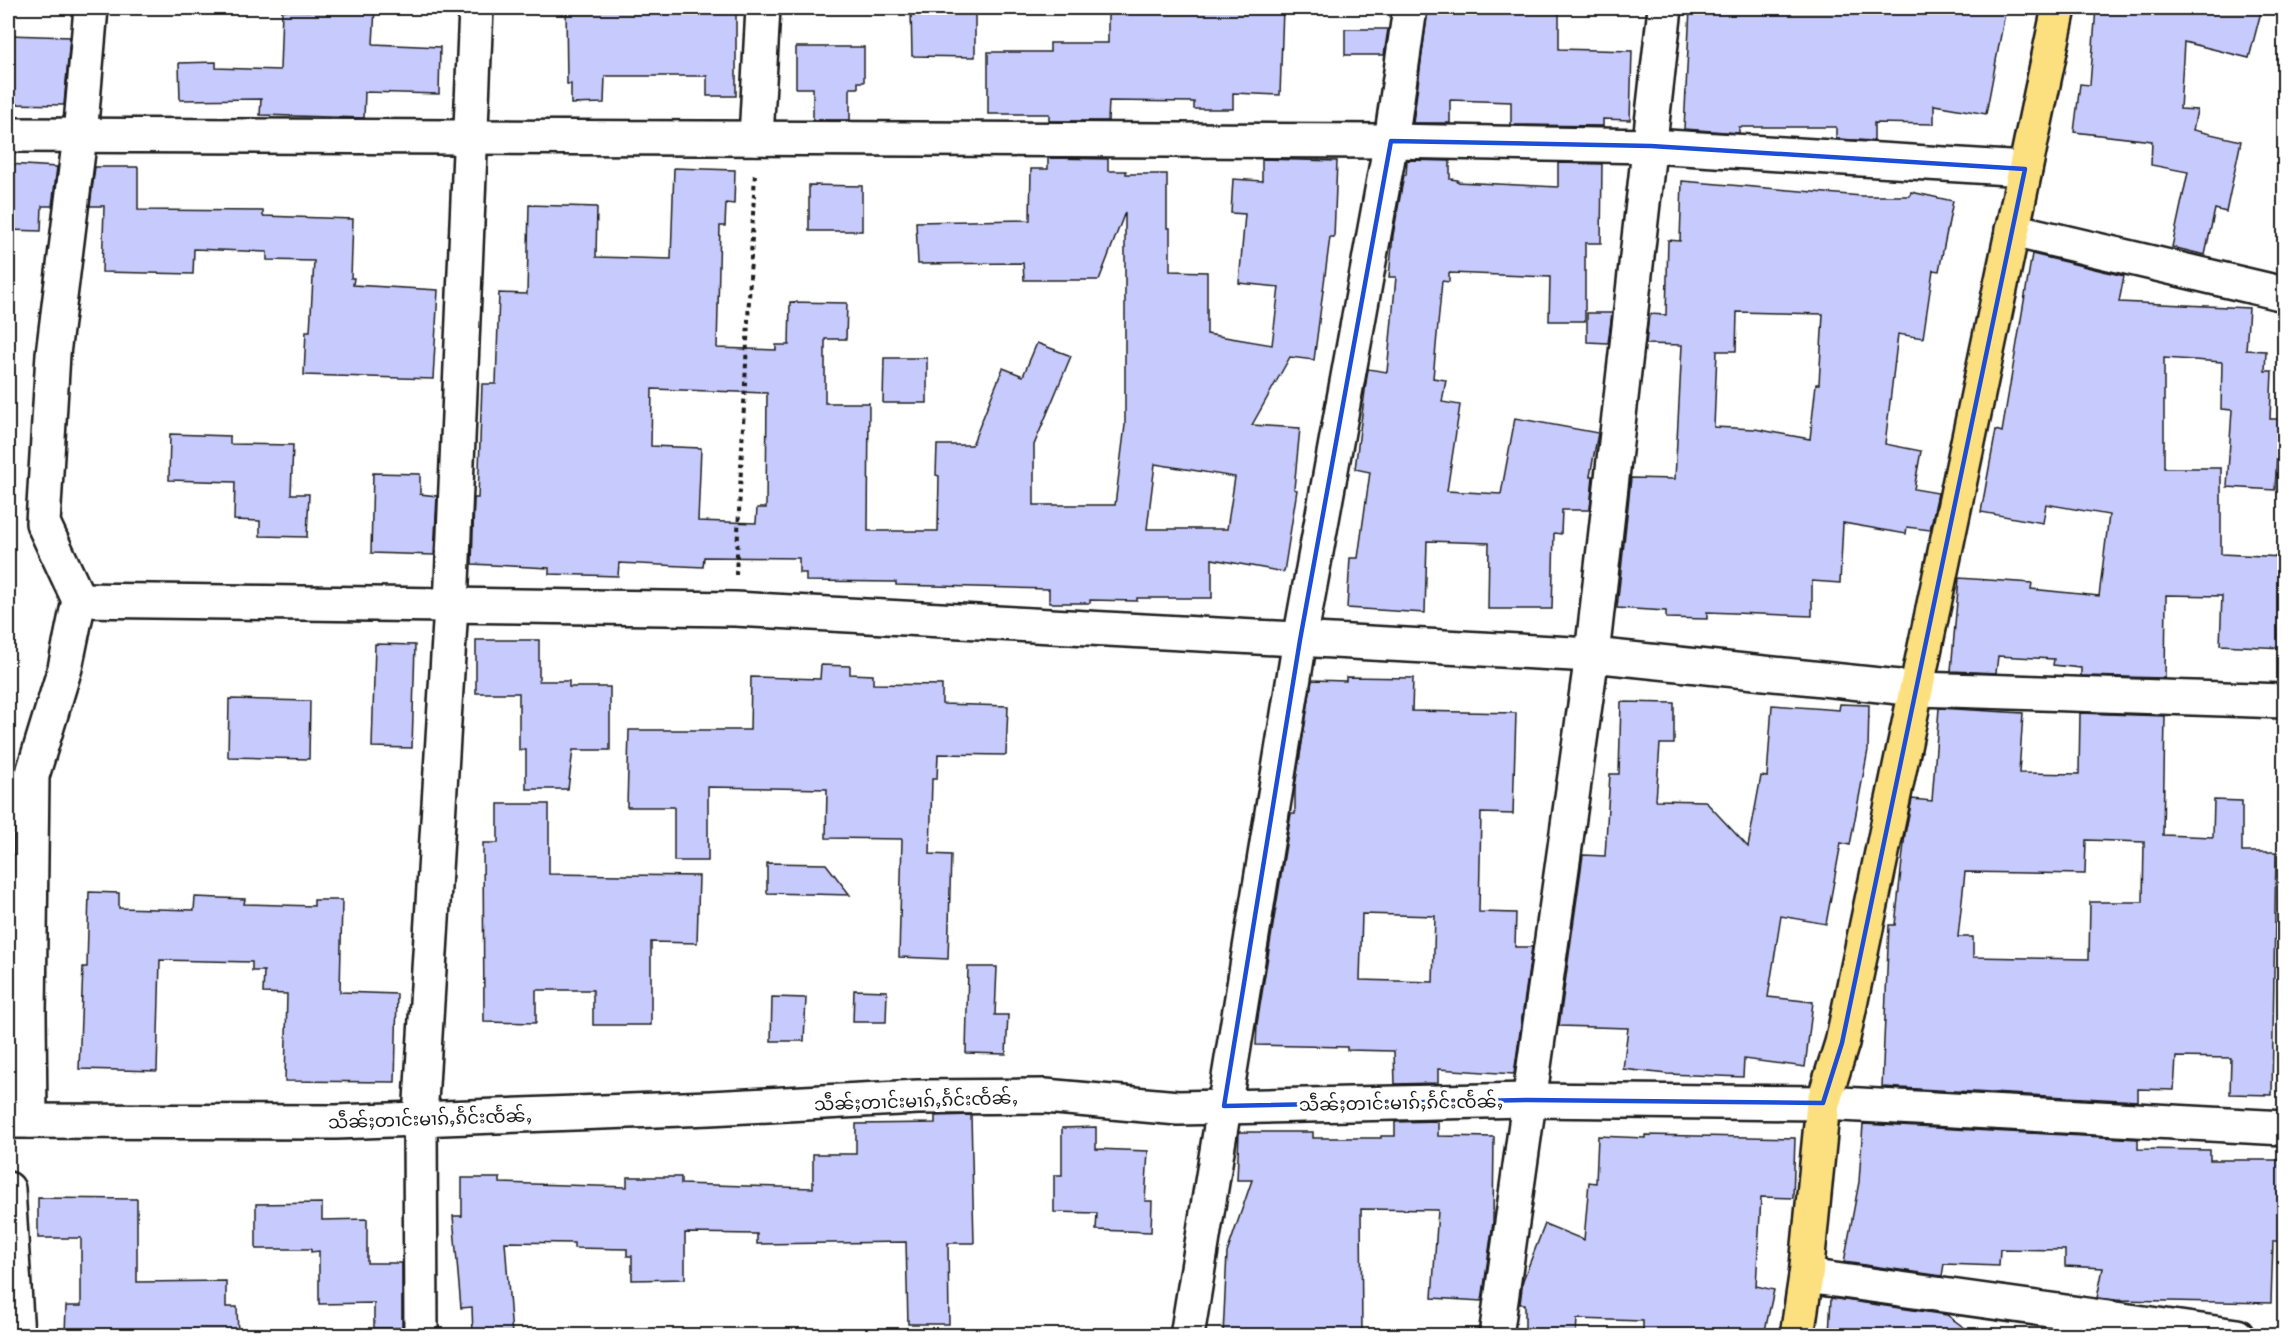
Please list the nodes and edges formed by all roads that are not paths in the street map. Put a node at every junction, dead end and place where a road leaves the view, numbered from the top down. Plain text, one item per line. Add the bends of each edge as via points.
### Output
1 (92, 8) edge
2 (476, 8) edge
3 (764, 8) edge
4 (1410, 8) edge
5 (1665, 8) edge
6 (2059, 8) edge
7 (8, 135) edge
8 (80, 136) junction
9 (471, 137) junction
10 (756, 138) junction
11 (1391, 141) junction
12 (1651, 146) junction
13 (2025, 169) junction
14 (2012, 230) junction
15 (2284, 294) edge
16 (79, 600) junction
17 (451, 606) junction
18 (1300, 640) junction
19 (1592, 655) junction
20 (1918, 688) junction
21 (2284, 701) edge
22 (1527, 1100) junction
23 (1823, 1103) junction
24 (1224, 1106) junction
25 (420, 1118) junction
26 (19, 1121) edge
27 (2284, 1128) edge
28 (8, 1190) edge
29 (1806, 1276) junction
30 (17, 1335) edge
31 (421, 1335) edge
32 (1187, 1335) edge
33 (1496, 1335) edge
34 (1797, 1335) edge
35 (2237, 1335) edge

1 - 8 street
2 - 9 street
3 - 10 street
4 - 11 street
5 - 12 street
6 - 13 highway
7 - 8 street
8 - 9 street
8 - 16 street via 53,354 43,524
9 - 10 street
9 - 17 street
10 - 11 street
11 - 12 street
11 - 18 street
12 - 13 street
12 - 19 street
13 - 14 highway
14 - 15 street
14 - 20 highway
16 - 17 street
16 - 26 street via 65,668 32,776 28,1014
17 - 18 street via 735,609
17 - 25 street
18 - 19 street
18 - 24 street
19 - 20 street
19 - 22 street
20 - 21 street
20 - 23 highway via 1842,1043
22 - 23 street, သဵၼ်ႈတၢင်းမၢၵ်ႇၵႅင်းၸႅၼ်ႇ
22 - 24 street, သဵၼ်ႈတၢင်းမၢၵ်ႇၵႅင်းၸႅၼ်ႇ
22 - 33 street
23 - 27 street, သဵၼ်ႈတၢင်းမၢၵ်ႇၵႅင်းၸႅၼ်ႇ
23 - 29 highway
24 - 25 street, သဵၼ်ႈတၢင်းမၢၵ်ႇၵႅင်းၸႅၼ်ႇ via 1178,1108 1045,1096 918,1097
24 - 32 street
25 - 26 street, သဵၼ်ႈတၢင်းမၢၵ်ႇၵႅင်းၸႅၼ်ႇ via 336,1122
25 - 31 street
28 - 30 street
29 - 34 highway
29 - 35 street

